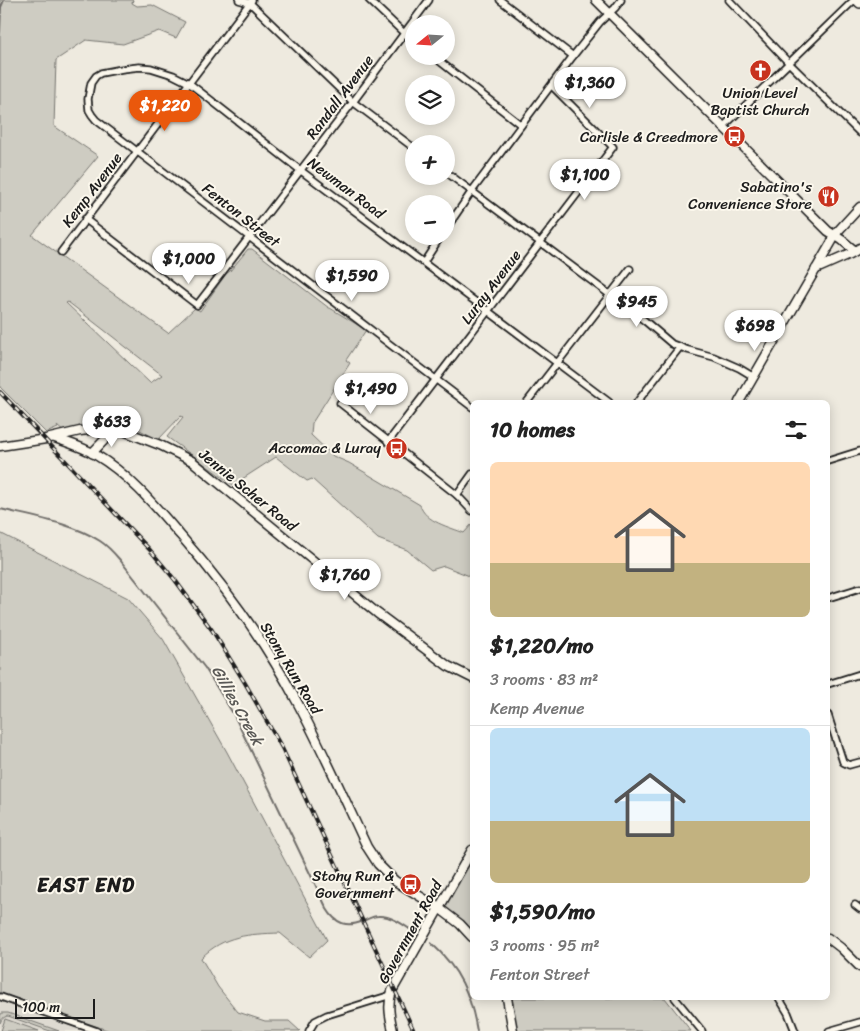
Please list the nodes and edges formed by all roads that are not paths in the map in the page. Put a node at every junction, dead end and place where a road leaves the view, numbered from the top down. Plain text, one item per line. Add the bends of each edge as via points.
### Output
1 (239, 0) edge
2 (369, 0) edge
3 (429, 0) edge
4 (500, 0) edge
5 (596, 0) edge
6 (621, 0) edge
7 (729, 0) edge
8 (855, 0) edge
9 (251, 2) edge
10 (860, 3) edge
11 (609, 13) junction
12 (404, 34) junction
13 (573, 56) junction
14 (789, 63) junction
15 (444, 65) edge
16 (98, 74) joint
17 (189, 83) junction
18 (552, 86) junction
19 (353, 102) junction
20 (521, 125) junction
21 (723, 127) junction
22 (860, 133) edge
23 (405, 141) edge
24 (138, 151) junction
25 (300, 170) junction
26 (455, 179) edge
27 (472, 192) junction
28 (860, 207) edge
29 (455, 216) edge
30 (86, 219) junction
31 (836, 236) junction
32 (249, 237) junction
33 (541, 243) junction
34 (435, 245) edge
35 (61, 252) dead end
36 (858, 252) edge
37 (424, 262) junction
38 (630, 269) dead end
39 (816, 269) junction
40 (610, 295) junction
41 (488, 312) junction
42 (680, 347) junction
43 (557, 363) junction
44 (754, 377) junction
45 (436, 379) junction
46 (529, 400) edge
47 (606, 400) edge
48 (639, 400) edge
49 (740, 400) edge
50 (340, 404) dead end
51 (470, 405) edge
52 (116, 428) junction
53 (55, 438) junction
54 (388, 442) junction
55 (0, 446) edge
56 (860, 451) edge
57 (92, 453) junction
58 (830, 460) edge
59 (470, 477) edge
60 (457, 495) junction
61 (470, 509) edge
62 (860, 589) edge
63 (830, 597) edge
64 (860, 674) edge
65 (470, 677) edge
66 (830, 683) edge
67 (830, 720) edge
68 (860, 762) edge
69 (470, 854) edge
70 (439, 908) junction
71 (470, 935) edge
72 (830, 940) edge
73 (860, 967) edge
74 (391, 995) junction
75 (1, 997) edge
76 (506, 1000) edge
77 (678, 1000) edge
78 (780, 1000) edge
79 (860, 1022) edge
80 (86, 1029) edge
81 (97, 1031) edge
82 (309, 1031) edge
83 (394, 1031) edge
84 (513, 1031) edge
85 (702, 1031) edge
86 (796, 1031) edge
87 (829, 1031) edge

1 - 9 street
2 - 12 street
3 - 12 street, Randall Avenue
4 - 13 street
5 - 11 street
6 - 11 street
7 - 14 street
8 - 10 main road
8 - 14 street
9 - 17 street, Kemp Avenue
9 - 19 street
11 - 13 street
11 - 21 street
12 - 19 street, Randall Avenue
13 - 18 street
14 - 21 street
14 - 22 street
15 - 20 street
16 - 17 street, Newman Road via 151,68
16 - 24 street, Fenton Street via 89,89 88,107 92,115
17 - 24 street, Kemp Avenue
17 - 25 street, Newman Road
18 - 20 street
18 - 33 street, Luray Avenue via 613,147
19 - 23 street
19 - 25 street, Randall Avenue
20 - 27 street
21 - 31 street
24 - 30 street, Kemp Avenue
24 - 32 street, Fenton Street
25 - 32 street, Randall Avenue
25 - 37 street, Newman Road
26 - 27 street
27 - 29 street
27 - 33 street
28 - 31 street
30 - 32 street, Randall Avenue via 197,304
30 - 35 street, Kemp Avenue
31 - 36 street
31 - 39 street
32 - 45 street, Fenton Street
33 - 40 street
33 - 41 street, Luray Avenue
34 - 37 street
36 - 39 street
37 - 41 street, Newman Road
38 - 40 street
39 - 44 street
40 - 42 street
40 - 43 street
41 - 43 street, Newman Road
41 - 45 street, Luray Avenue
42 - 44 street via 714,357
42 - 48 street
43 - 46 street
43 - 47 street, Newman Road
44 - 49 street
45 - 51 street, Fenton Street
45 - 54 street, Luray Avenue
50 - 54 street
52 - 53 street, Jennie Scher Road via 80,431
52 - 57 street
52 - 65 street, Jennie Scher Road via 192,461 377,613 448,666
53 - 55 street, Jennie Scher Road
53 - 57 street, Stony Run Road
54 - 60 street
56 - 58 street
57 - 70 street, Stony Run Road via 135,486 218,582 296,699 378,864 395,881
59 - 60 street
60 - 61 street
62 - 63 street
64 - 66 street
67 - 68 street via 842,759 849,765
69 - 70 street, Government Road
70 - 71 street, Stony Run Road
70 - 74 street, Government Road
72 - 73 street
74 - 82 street via 326,1015 315,1021
74 - 83 street, Government Road via 389,1009
75 - 80 street
76 - 84 street
77 - 85 street
78 - 86 street
79 - 87 street
80 - 81 street

